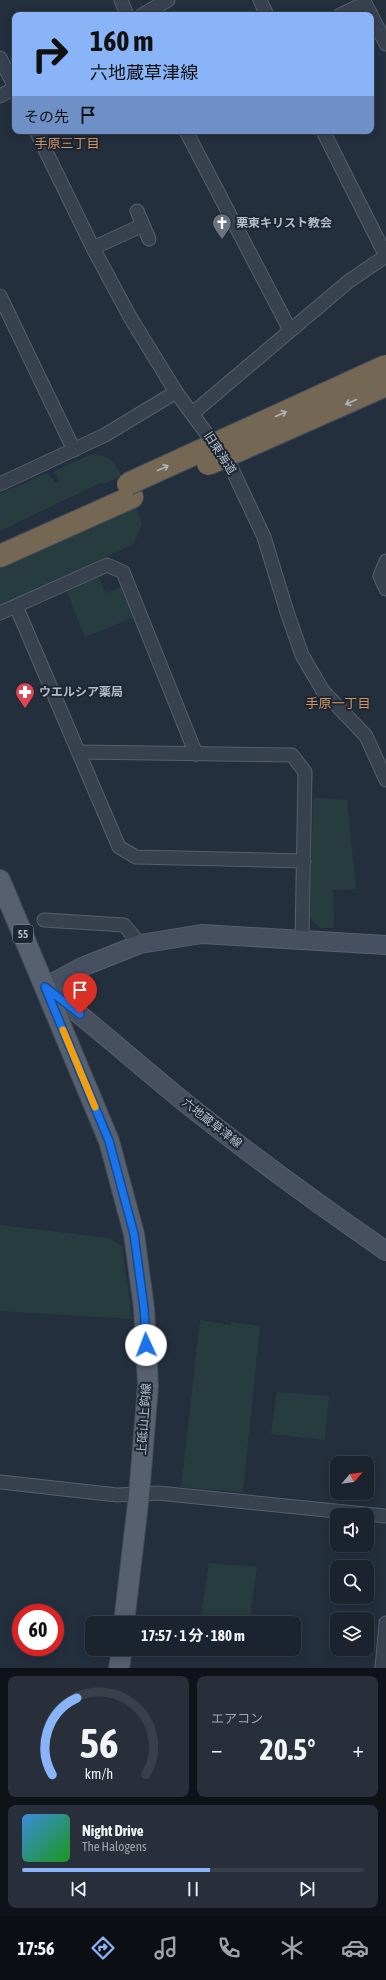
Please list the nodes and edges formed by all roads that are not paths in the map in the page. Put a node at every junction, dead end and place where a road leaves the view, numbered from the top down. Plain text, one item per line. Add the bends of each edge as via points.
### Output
1 (121, 0) edge
2 (168, 0) edge
3 (260, 0) edge
4 (126, 12) edge
5 (147, 12) edge
6 (266, 12) edge
7 (346, 12) edge
8 (370, 12) edge
9 (374, 19) edge
10 (386, 44) edge
11 (0, 58) edge
12 (12, 82) edge
13 (12, 90) edge
14 (0, 96) edge
15 (37, 134) edge
16 (188, 134) edge
17 (325, 134) edge
18 (136, 211) dead end
19 (143, 225) junction
20 (149, 239) dead end
21 (93, 248) junction
22 (386, 256) edge
23 (0, 296) edge
24 (290, 330) junction
25 (386, 366) edge
26 (386, 386) edge
27 (176, 392) junction
28 (193, 412) junction
29 (74, 450) junction
30 (0, 484) edge
31 (130, 491) junction
32 (0, 541) edge
33 (0, 556) edge
34 (386, 561) edge
35 (386, 589) edge
36 (16, 606) junction
37 (0, 613) edge
38 (80, 752) junction
39 (196, 754) junction
40 (386, 780) edge
41 (304, 861) junction
42 (0, 880) edge
43 (44, 920) dead end
44 (302, 940) junction
45 (140, 944) junction
46 (386, 945) edge
47 (45, 987) junction
48 (386, 1251) edge
49 (0, 1482) edge
50 (139, 1495) junction
51 (386, 1516) edge
52 (125, 1616) edge
53 (386, 1623) edge
54 (121, 1656) edge
55 (119, 1668) edge
56 (382, 1668) edge

1 - 4 street
2 - 5 street
3 - 6 street
7 - 8 street via 366,3
9 - 10 street
11 - 12 street
13 - 14 street
15 - 21 street, 旧東海道
16 - 24 street
17 - 22 street
18 - 19 street
19 - 20 street
19 - 21 street
21 - 27 street, 旧東海道 via 130,317
22 - 24 street via 349,281
23 - 29 street
24 - 28 street
31 -> 25 highway, bridge
26 -> 31 highway, bridge
27 - 28 street, 旧東海道
27 - 29 street
28 - 40 street, 旧東海道 via 231,467 264,537 302,655 323,691 366,736
29 - 30 street
31 - 32 highway
31 - 33 highway
34 - 35 street via 380,576
36 - 37 street
36 - 38 street
36 - 39 street via 107,565 123,572
38 - 39 street
38 - 41 street via 120,847 136,857
39 - 41 street via 292,755 305,772
41 - 44 street
42 - 47 main road, 上砥山上鈎線 / 55
43 - 45 street via 124,925
44 - 45 main road via 202,934
44 - 46 main road
45 - 47 main road via 82,967
47 - 48 main road, 六地蔵草津線 via 96,1026 188,1105 296,1188
47 - 50 main road, 上砥山上鈎線 / 55 via 109,1141 134,1234 144,1308 148,1386
49 - 50 street via 117,1495
50 - 51 street via 158,1493
50 - 52 main road, 上砥山上鈎線 / 55
53 - 56 street
54 - 55 main road

